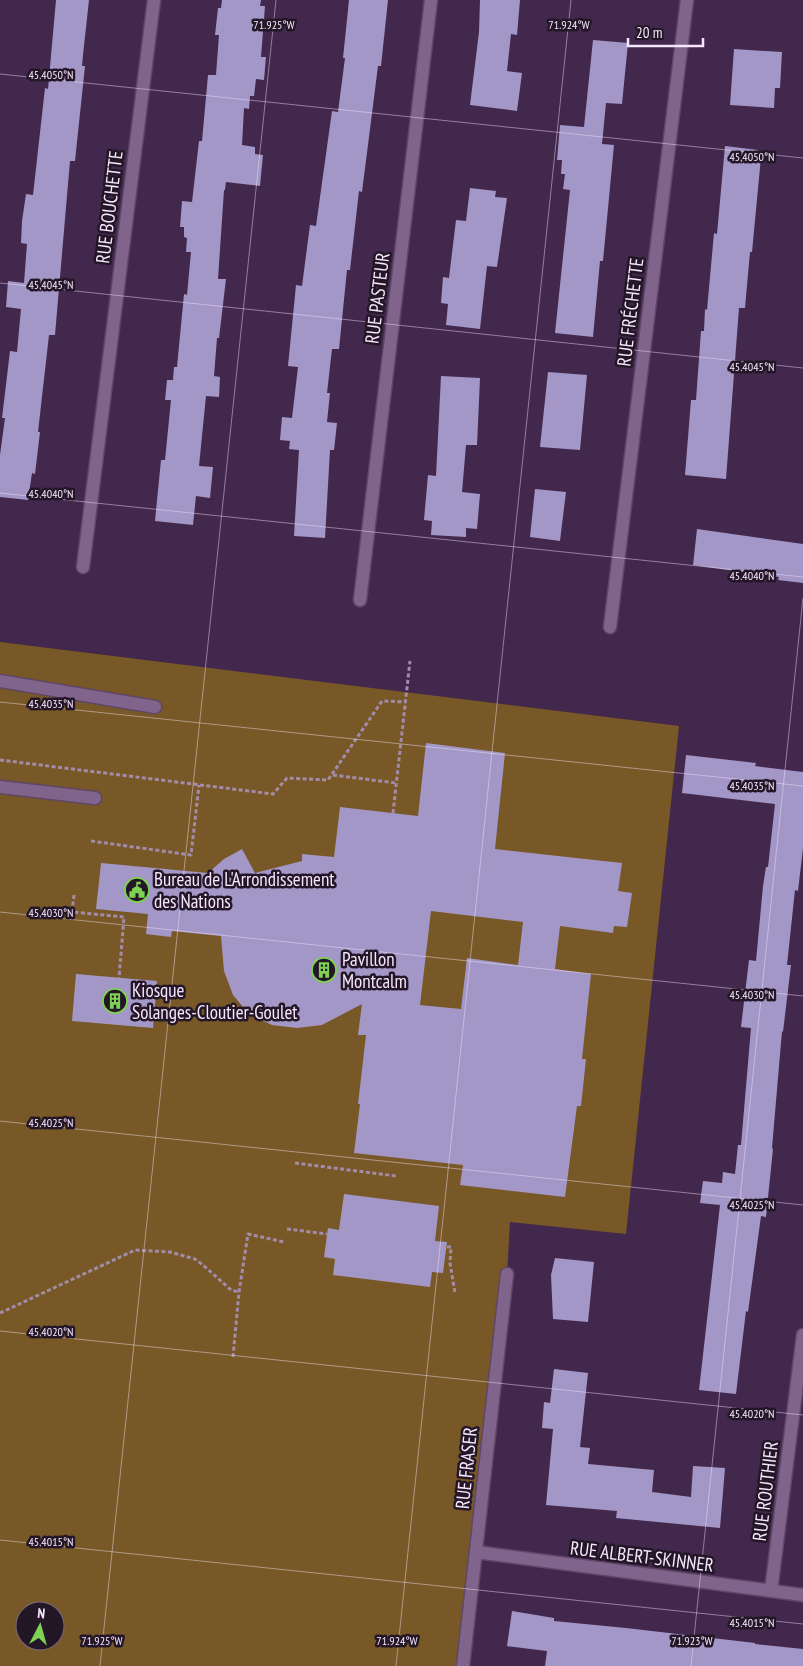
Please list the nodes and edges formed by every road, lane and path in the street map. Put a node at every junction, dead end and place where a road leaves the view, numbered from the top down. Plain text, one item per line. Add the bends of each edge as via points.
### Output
1 (154, 0) edge
2 (432, 0) edge
3 (687, 0) edge
4 (84, 567) dead end
5 (360, 600) dead end
6 (610, 628) dead end
7 (410, 661) dead end
8 (0, 681) edge
9 (406, 702) junction
10 (155, 707) dead end
11 (0, 760) edge
12 (332, 775) junction
13 (397, 783) junction
14 (199, 785) junction
15 (0, 787) edge
16 (95, 798) dead end
17 (393, 813) dead end
18 (91, 842) dead end
19 (74, 895) dead end
20 (118, 978) dead end
21 (295, 1163) dead end
22 (396, 1176) dead end
23 (287, 1229) dead end
24 (327, 1234) dead end
25 (284, 1242) dead end
26 (447, 1247) dead end
27 (507, 1274) dead end
28 (239, 1292) junction
29 (455, 1293) dead end
30 (0, 1313) edge
31 (803, 1335) edge
32 (233, 1357) dead end
33 (476, 1552) junction
34 (771, 1591) junction
35 (803, 1595) edge
36 (463, 1666) edge

1 - 4 street, RUE BOUCHETTE
2 - 5 street, RUE PASTEUR
3 - 6 street, RUE FRÉCHETTE
7 - 9 path
8 - 10 street
9 - 12 path via 382,701
9 - 13 path
11 - 14 path
12 - 13 path
12 - 14 path via 328,780 287,778 273,794
13 - 17 path
14 - 18 path via 191,854
15 - 16 street
19 - 20 path via 72,912 124,917
21 - 22 path
23 - 24 path
25 - 28 path via 248,1234
26 - 29 path via 451,1247
27 - 33 street, RUE FRASER
28 - 30 path via 231,1290 195,1259 170,1252 135,1250
28 - 32 path
31 - 34 street, RUE ROUTHIER
33 - 34 street, RUE ALBERT-SKINNER
33 - 36 street, RUE FRASER
34 - 35 street, RUE ALBERT-SKINNER

